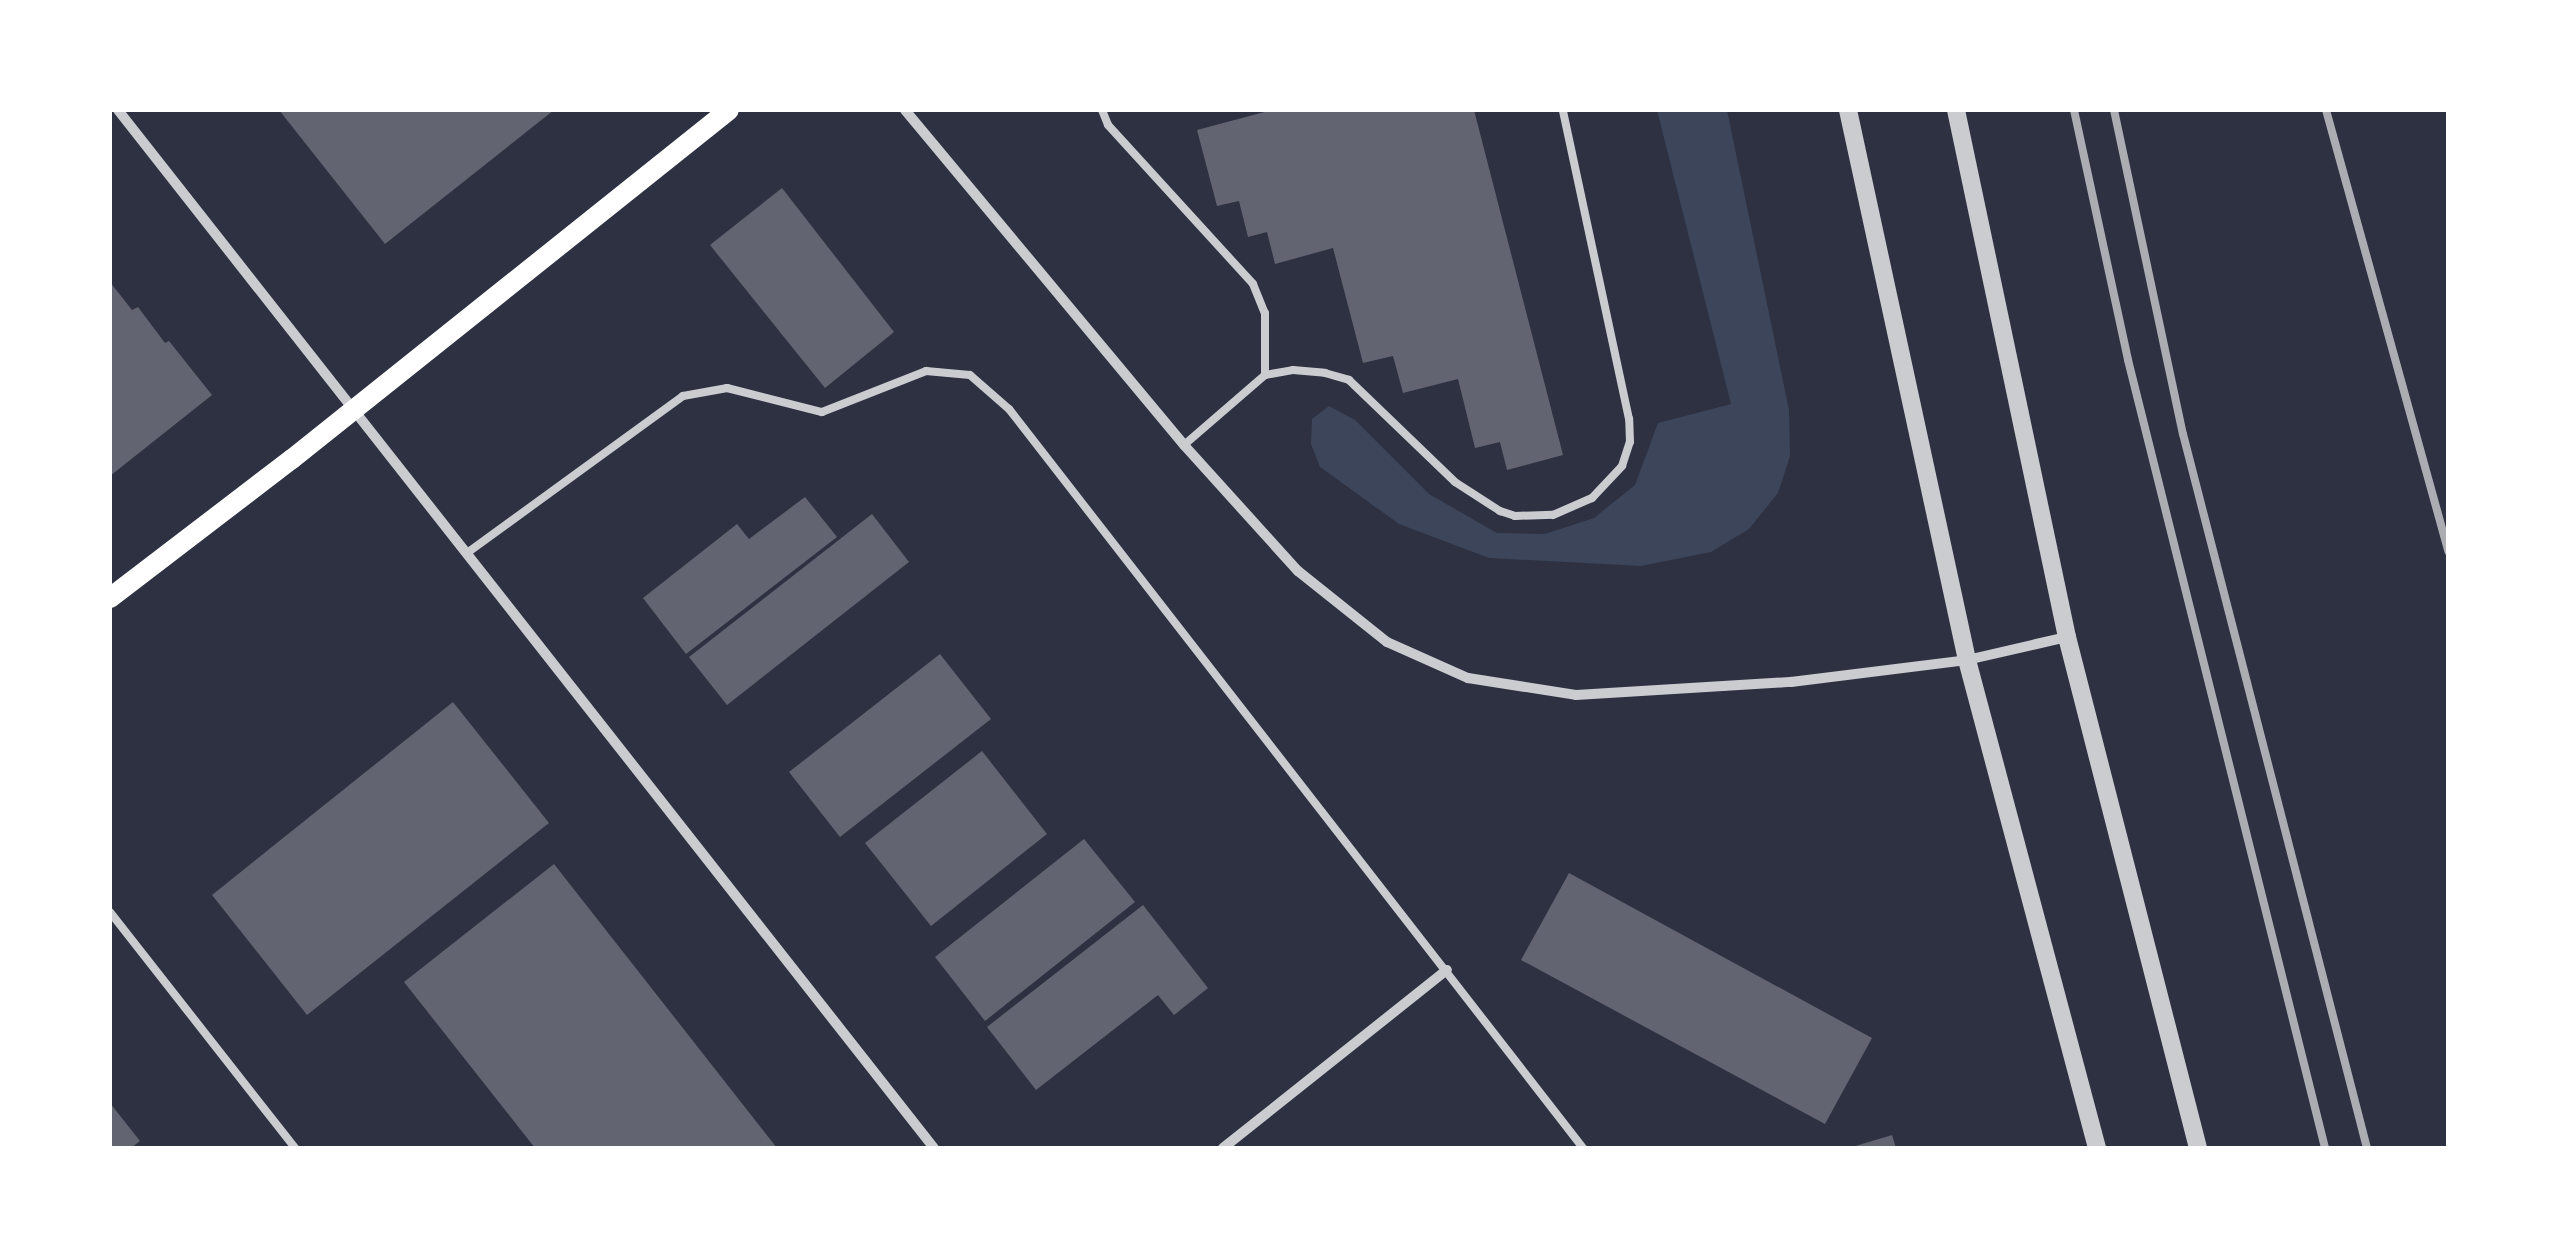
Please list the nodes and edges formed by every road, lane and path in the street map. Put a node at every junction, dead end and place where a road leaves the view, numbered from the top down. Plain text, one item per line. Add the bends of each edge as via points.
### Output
1 (118, 110) edge
2 (729, 110) edge
3 (906, 110) edge
4 (1102, 110) edge
5 (1563, 110) edge
6 (1848, 110) edge
7 (1956, 110) edge
8 (1265, 375) junction
9 (354, 410) junction
10 (1184, 445) junction
11 (467, 553) junction
12 (110, 598) edge
13 (2067, 637) junction
14 (1967, 660) junction
15 (110, 912) edge
16 (1447, 970) junction
17 (295, 1148) edge
18 (934, 1148) edge
19 (1222, 1148) edge
20 (1583, 1148) edge
21 (2097, 1148) edge
22 (2198, 1148) edge

1 - 9 street
2 - 9 main road
3 - 10 street
4 - 8 lane via 1108,126 1253,284 1266,312
5 - 8 lane via 1630,418 1622,466 1592,498 1553,515 1500,511 1456,482 1350,380 1293,370
6 - 14 street
7 - 13 street
8 - 10 lane
9 - 11 street
9 - 12 main road
10 - 14 street via 1298,571 1387,642 1468,678 1576,695 1791,682
11 - 16 lane via 683,396 727,388 822,412 926,372 970,375 1009,410
11 - 18 street
13 - 14 street
13 - 22 street
14 - 21 street
15 - 17 lane
16 - 19 street
16 - 20 lane

